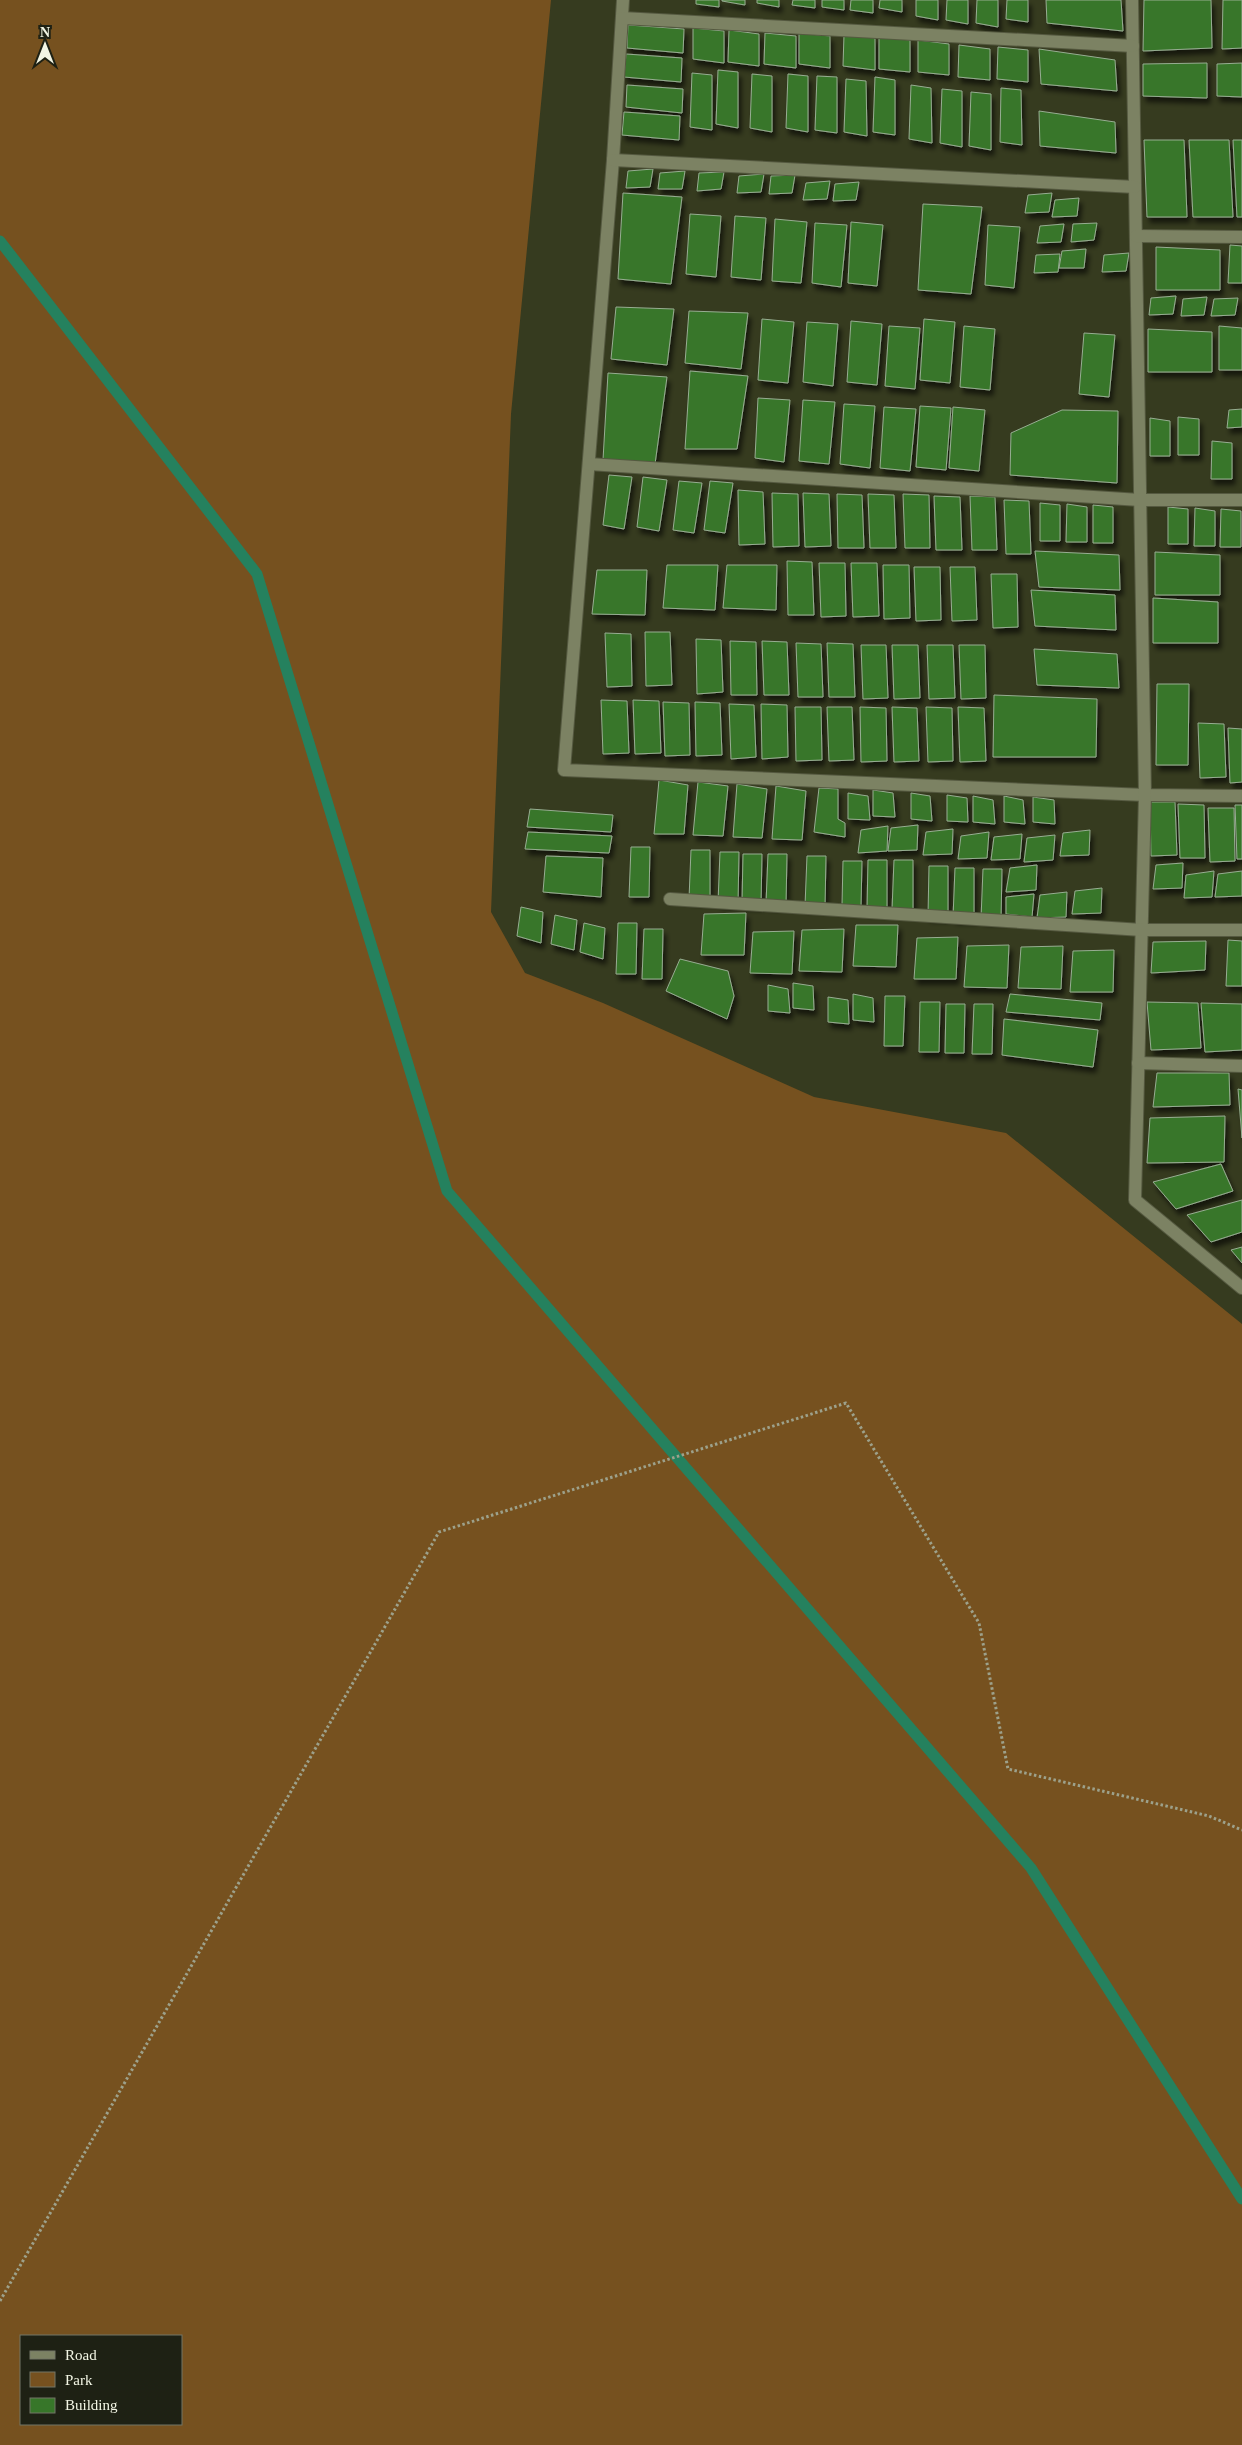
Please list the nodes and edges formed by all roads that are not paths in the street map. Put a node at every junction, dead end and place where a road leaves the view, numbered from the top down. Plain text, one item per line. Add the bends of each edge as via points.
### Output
1 (623, 0) edge
2 (1132, 0) edge
3 (622, 18) junction
4 (1133, 46) junction
5 (614, 160) junction
6 (1135, 187) junction
7 (1136, 236) junction
8 (1242, 237) edge
9 (589, 464) junction
10 (1140, 500) junction
11 (1242, 500) edge
12 (1145, 795) junction
13 (1242, 796) edge
14 (670, 899) dead end
15 (1142, 930) junction
16 (1242, 930) edge
17 (1138, 1063) junction
18 (1242, 1066) edge
19 (1242, 1288) edge

1 - 3 street
2 - 4 street
3 - 4 street
3 - 5 street
4 - 6 street
5 - 6 street
5 - 9 street
6 - 7 street
7 - 8 street
7 - 10 street
9 - 10 street
9 - 12 street via 564,770
10 - 11 street
10 - 12 street
12 - 13 street
12 - 15 street
14 - 15 street
15 - 16 street
15 - 17 street
17 - 18 street
17 - 19 street via 1135,1200

